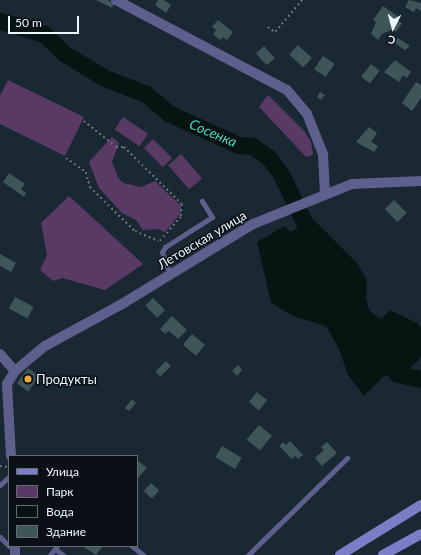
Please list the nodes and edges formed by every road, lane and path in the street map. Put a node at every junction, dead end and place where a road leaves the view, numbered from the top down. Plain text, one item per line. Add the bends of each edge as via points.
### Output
1 (116, 0) edge
2 (302, 0) edge
3 (268, 27) dead end
4 (84, 121) dead end
5 (66, 158) dead end
6 (421, 181) edge
7 (325, 194) junction
8 (202, 201) dead end
9 (159, 241) junction
10 (163, 250) junction
11 (170, 275) junction
12 (0, 354) edge
13 (15, 371) junction
14 (11, 455) edge
15 (347, 458) dead end
16 (8, 478) edge
17 (0, 485) edge
18 (421, 505) edge
19 (421, 534) edge
20 (0, 537) edge
21 (8, 544) edge
22 (56, 547) edge
23 (133, 547) edge
24 (351, 548) junction
25 (50, 555) edge
26 (63, 555) edge
27 (143, 555) edge
28 (248, 555) edge
29 (336, 555) edge
30 (340, 555) edge
31 (383, 555) edge

1 - 7 street via 287,90 307,114 323,154
2 - 3 path via 275,32
4 - 9 path via 116,147 124,148 182,204 181,217
5 - 9 path via 86,172 90,187 135,231
6 - 7 street, Летовская улица via 352,184
7 - 11 street, Летовская улица via 266,218
8 - 10 lane via 212,217
9 - 10 path
10 - 11 lane
11 - 13 street, Летовская улица via 45,346
12 - 13 street
13 - 14 street via 6,391
15 - 28 lane
16 - 17 lane
18 - 24 main road
19 - 31 main road
20 - 21 lane
22 - 25 lane
22 - 26 lane
23 - 27 lane
24 - 29 main road
24 - 30 main road

